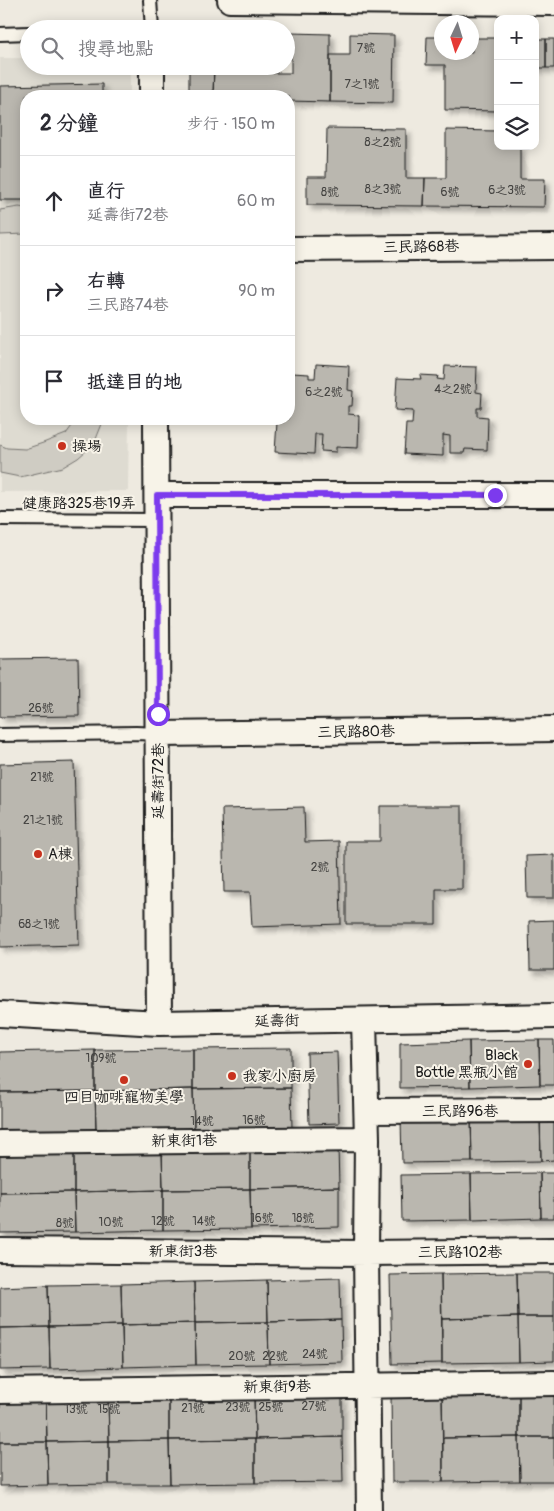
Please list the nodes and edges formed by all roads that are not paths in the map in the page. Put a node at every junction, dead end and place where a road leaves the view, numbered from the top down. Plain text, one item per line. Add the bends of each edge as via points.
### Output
1 (150, 0) edge
2 (230, 0) edge
3 (554, 3) edge
4 (151, 20) edge
5 (20, 33) edge
6 (0, 34) edge
7 (152, 75) edge
8 (152, 90) edge
9 (554, 247) edge
10 (295, 249) edge
11 (156, 425) edge
12 (157, 495) junction
13 (554, 495) edge
14 (0, 519) edge
15 (157, 520) junction
16 (554, 729) edge
17 (158, 734) junction
18 (0, 735) edge
19 (0, 1014) edge
20 (554, 1016) edge
21 (364, 1020) junction
22 (159, 1023) junction
23 (554, 1110) edge
24 (367, 1111) junction
25 (367, 1139) junction
26 (0, 1143) edge
27 (0, 1250) edge
28 (554, 1251) edge
29 (366, 1253) junction
30 (554, 1383) edge
31 (369, 1386) junction
32 (0, 1391) edge
33 (369, 1511) edge

1 - 4 lane
2 - 3 street
5 - 6 lane
7 - 8 street
9 - 10 street, 三民路68巷
11 - 12 street, 延壽街72巷
12 - 13 street
12 - 15 street, 延壽街72巷
14 - 15 lane, 健康路325巷19弄
15 - 17 street, 延壽街72巷
16 - 17 street, 三民路80巷
17 - 18 lane
17 - 22 street, 延壽街72巷
19 - 22 street, 延壽街
20 - 21 street, 延壽街
21 - 22 street, 延壽街
21 - 24 street
23 - 24 street, 三民路96巷
24 - 25 street
25 - 26 street, 新東街1巷
25 - 29 street
27 - 29 street, 新東街3巷
28 - 29 street, 三民路102巷
29 - 31 street
30 - 31 street, 新東街9巷
31 - 32 street, 新東街9巷
31 - 33 street

